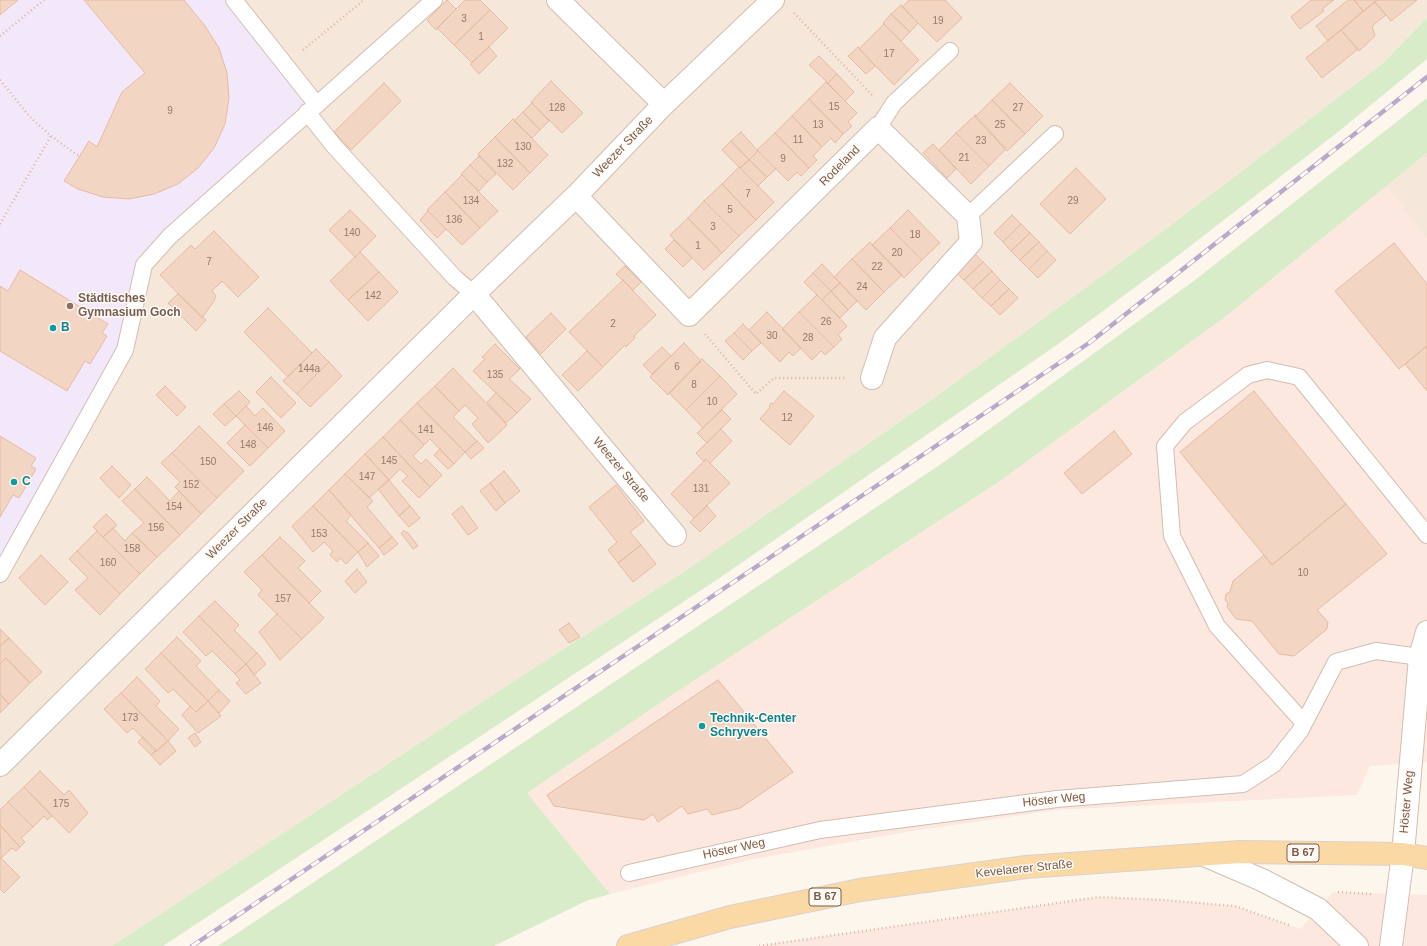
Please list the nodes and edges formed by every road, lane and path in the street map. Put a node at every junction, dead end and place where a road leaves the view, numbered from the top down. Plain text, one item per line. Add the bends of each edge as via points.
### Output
1 (44, 0) edge
2 (234, 0) edge
3 (364, 0) edge
4 (434, 0) edge
5 (558, 0) edge
6 (773, 0) edge
7 (792, 11) dead end
8 (0, 36) edge
9 (950, 50) dead end
10 (285, 64) junction
11 (0, 80) edge
12 (664, 104) junction
13 (312, 109) junction
14 (878, 128) junction
15 (1055, 134) dead end
16 (51, 136) junction
17 (80, 157) dead end
18 (576, 196) junction
19 (968, 216) junction
20 (0, 224) edge
21 (474, 294) junction
22 (689, 315) junction
23 (872, 378) joint
24 (675, 535) dead end
25 (1427, 535) edge
26 (0, 574) edge
27 (1427, 632) edge
28 (1420, 657) junction
29 (1427, 681) edge
30 (1304, 723) junction
31 (0, 765) edge
32 (1403, 854) junction
33 (1204, 855) junction
34 (1427, 858) edge
35 (629, 873) dead end
36 (1398, 895) junction
37 (1318, 909) junction
38 (628, 946) edge
39 (758, 946) edge
40 (1357, 946) edge
41 (1391, 946) edge

1 - 8 path
2 - 10 lane
3 - 10 path
4 - 13 lane
5 - 12 street
6 - 12 street, Weezer Straße
7 - 14 path via 878,102 881,113
9 - 14 lane via 894,103
10 - 13 lane
11 - 16 path via 30,117
12 - 18 street, Weezer Straße
13 - 21 lane via 334,146 455,278
13 - 26 lane via 170,236 144,265 125,350
14 - 19 street
14 - 22 street, Rodeland
15 - 19 lane
16 - 17 path
16 - 20 path
18 - 21 street, Weezer Straße
18 - 22 street
19 - 23 street via 971,242 885,338
21 - 24 street, Weezer Straße
21 - 31 street, Weezer Straße
22 - 23 path via 756,394 774,378
25 - 30 lane via 1299,377 1268,370 1248,375 1185,422 1165,446 1172,536 1217,626
27 - 28 street, Höster Weg
28 - 29 street
28 - 30 lane, Höster Weg via 1376,651 1336,662
28 - 32 street, Höster Weg
30 - 35 lane, Höster Weg via 1274,764 1243,784 1057,799 820,830
32 - 33 main road, Kevelaerer Straße / B 67 via 1240,852
32 - 34 main road, Kevelaerer Straße / B 67
32 - 36 street, Höster Weg
33 - 37 street via 1262,880
33 - 38 main road, Kevelaerer Straße / B 67 via 1026,868 860,890 730,917
36 - 37 path via 1333,892
36 - 41 street, Höster Weg
37 - 39 path via 1300,929 1235,906 1099,897
37 - 40 street

